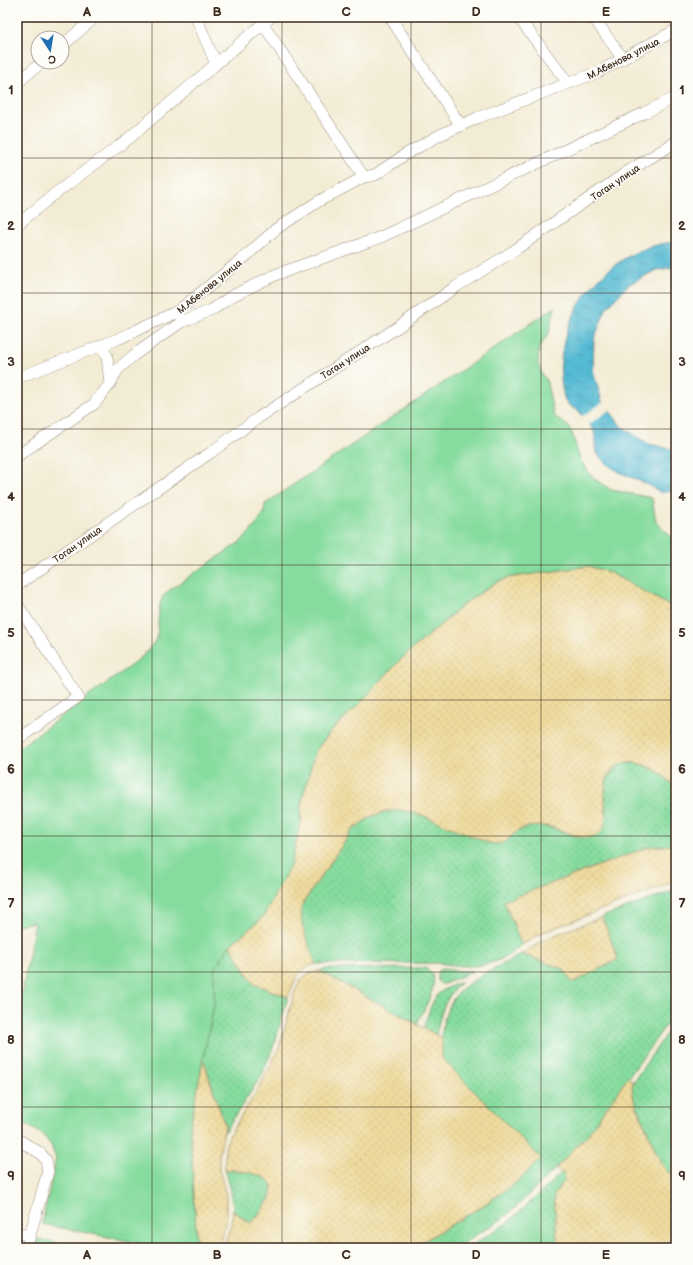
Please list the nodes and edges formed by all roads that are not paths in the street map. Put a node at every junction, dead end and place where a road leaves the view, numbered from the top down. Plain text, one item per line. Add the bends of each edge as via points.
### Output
1 (95, 17) edge
2 (196, 17) edge
3 (271, 17) edge
4 (390, 17) edge
5 (518, 17) edge
6 (593, 17) edge
7 (263, 24) junction
8 (676, 30) edge
9 (70, 39) edge
10 (624, 58) junction
11 (216, 64) junction
12 (32, 70) edge
13 (17, 83) edge
14 (568, 83) junction
15 (676, 97) edge
16 (461, 126) junction
17 (676, 142) edge
18 (364, 177) junction
19 (17, 225) edge
20 (180, 317) junction
21 (102, 346) junction
22 (17, 378) edge
23 (110, 384) junction
24 (17, 456) edge
25 (17, 585) edge
26 (17, 604) edge
27 (17, 733) edge
28 (17, 1139) edge
29 (17, 1233) edge
30 (30, 1235) junction
31 (27, 1248) edge

1 - 9 street
2 - 11 street
3 - 7 street
4 - 16 street
5 - 14 street
6 - 10 street
7 - 11 street
7 - 18 street
8 - 10 street, М.Абенова улица
10 - 14 street, М.Абенова улица via 598,72
11 - 19 street via 128,139
12 - 13 street
14 - 16 street, М.Абенова улица
15 - 20 street via 381,237 275,275 232,296 212,310
16 - 18 street, М.Абенова улица via 406,154 375,176
17 - 25 street, Тоган улица via 258,418
18 - 20 street, М.Абенова улица via 319,201 276,229
20 - 21 street, М.Абенова улица via 157,322
20 - 23 street via 118,369
21 - 22 street, М.Абенова улица
21 - 23 street via 107,356
23 - 24 street via 94,404
26 - 27 street via 78,697 20,737
28 - 30 street via 40,1153 46,1160 48,1170
29 - 30 street
30 - 31 street

